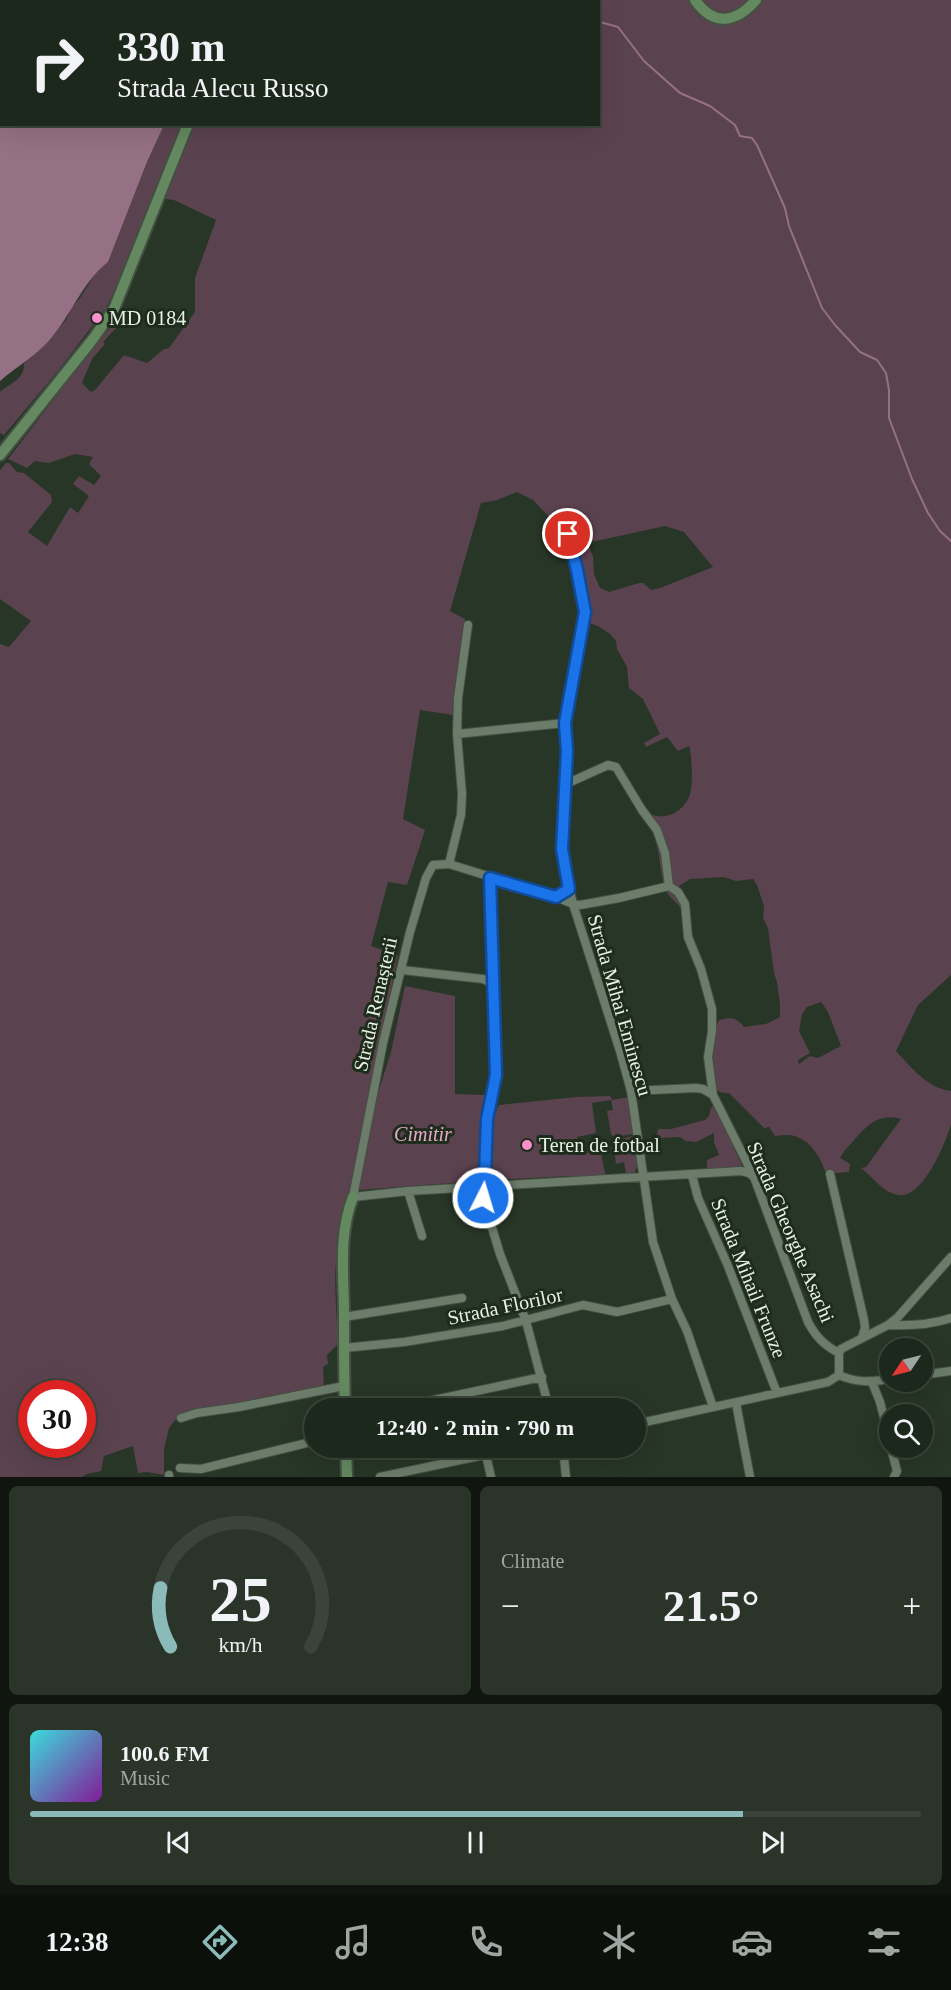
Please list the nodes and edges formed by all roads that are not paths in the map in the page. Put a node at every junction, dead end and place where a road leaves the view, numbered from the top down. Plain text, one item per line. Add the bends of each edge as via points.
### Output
1 (695, 0) edge
2 (756, 0) edge
3 (187, 126) edge
4 (12, 440) junction
5 (0, 444) edge
6 (0, 455) edge
7 (568, 534) dead end
8 (468, 625) dead end
9 (565, 723) junction
10 (457, 734) junction
11 (566, 784) junction
12 (449, 864) junction
13 (490, 878) junction
14 (669, 886) junction
15 (569, 889) junction
16 (556, 897) junction
17 (573, 904) junction
18 (402, 970) junction
19 (492, 983) junction
20 (631, 1091) junction
21 (713, 1095) junction
22 (830, 1174) dead end
23 (692, 1175) junction
24 (754, 1177) junction
25 (645, 1178) junction
26 (482, 1187) junction
27 (408, 1191) junction
28 (353, 1197) junction
29 (422, 1236) dead end
30 (951, 1257) edge
31 (462, 1298) dead end
32 (672, 1299) junction
33 (344, 1317) junction
34 (951, 1318) edge
35 (526, 1321) junction
36 (888, 1325) junction
37 (862, 1337) junction
38 (344, 1348) junction
39 (839, 1353) junction
40 (951, 1371) edge
41 (933, 1373) edge
42 (839, 1376) junction
43 (542, 1377) junction
44 (879, 1381) edge
45 (872, 1382) junction
46 (344, 1386) junction
47 (777, 1393) junction
48 (345, 1398) edge
49 (443, 1398) edge
50 (547, 1398) edge
51 (736, 1403) junction
52 (881, 1404) edge
53 (713, 1407) junction
54 (182, 1418) dead end
55 (646, 1422) edge
56 (304, 1444) edge
57 (346, 1458) edge
58 (472, 1458) edge
59 (487, 1458) edge
60 (564, 1458) edge
61 (893, 1458) edge
62 (180, 1468) dead end
63 (896, 1474) edge
64 (347, 1477) edge
65 (380, 1477) edge
66 (491, 1477) edge
67 (566, 1477) edge
68 (750, 1477) edge
69 (888, 1477) edge

1 - 2 main road via 709,16 728,19 742,14
3 - 4 main road via 114,309
4 - 5 street
4 - 6 main road
7 - 9 street, Strada Mihai Eminescu via 585,612
8 - 10 street
9 - 10 street
9 - 11 street, Strada Mihai Eminescu
10 - 12 street via 461,815
11 - 14 street, Strada Gheorghe Asachi via 608,765 616,767 657,830 665,853
11 - 15 street, Strada Mihai Eminescu via 562,849
12 - 13 street
12 - 18 street, Strada Renașterii via 433,865 429,870
13 - 16 street
13 - 19 street
14 - 17 street
14 - 21 street, Strada Gheorghe Asachi via 685,904 688,937 712,1009 708,1057
15 - 16 street
15 - 17 street, Strada Mihai Eminescu
16 - 17 street
17 - 20 street, Strada Mihai Eminescu
18 - 19 street
18 - 28 street, Strada Renașterii via 383,1043
19 - 26 street via 496,1075 487,1119
20 - 21 street via 696,1088
20 - 25 street, Strada Mihai Eminescu
21 - 24 street, Strada Gheorghe Asachi
22 - 37 street via 866,1328
23 - 24 street via 741,1171
23 - 25 street
23 - 47 street, Strada Mihail Frunze
24 - 39 street, Strada Gheorghe Asachi via 808,1322 820,1341
25 - 26 street
25 - 32 street, Strada Mihai Eminescu via 653,1242
26 - 27 street
26 - 35 street via 500,1254
27 - 28 street
27 - 29 street
28 - 33 main road, Strada Renașterii via 344,1232
30 - 36 street
31 - 33 street
32 - 35 street, Strada Florilor via 617,1312 583,1305
32 - 53 street, Strada Mihai Eminescu
33 - 38 main road, Strada Renașterii
34 - 36 street via 913,1326
35 - 38 street, Strada Florilor
35 - 43 street
36 - 37 street
37 - 39 street
38 - 46 main road, Strada Renașterii
39 - 42 street
40 - 41 street
42 - 45 street
42 - 47 street
43 - 49 street
43 - 50 street
44 - 45 street
45 - 52 street
46 - 48 main road, Strada Renașterii
46 - 54 street
47 - 51 street
51 - 53 street
51 - 68 street
53 - 55 street
56 - 62 street via 201,1469
57 - 64 main road
58 - 65 street
59 - 66 street
60 - 67 street
61 - 63 street
63 - 69 street

